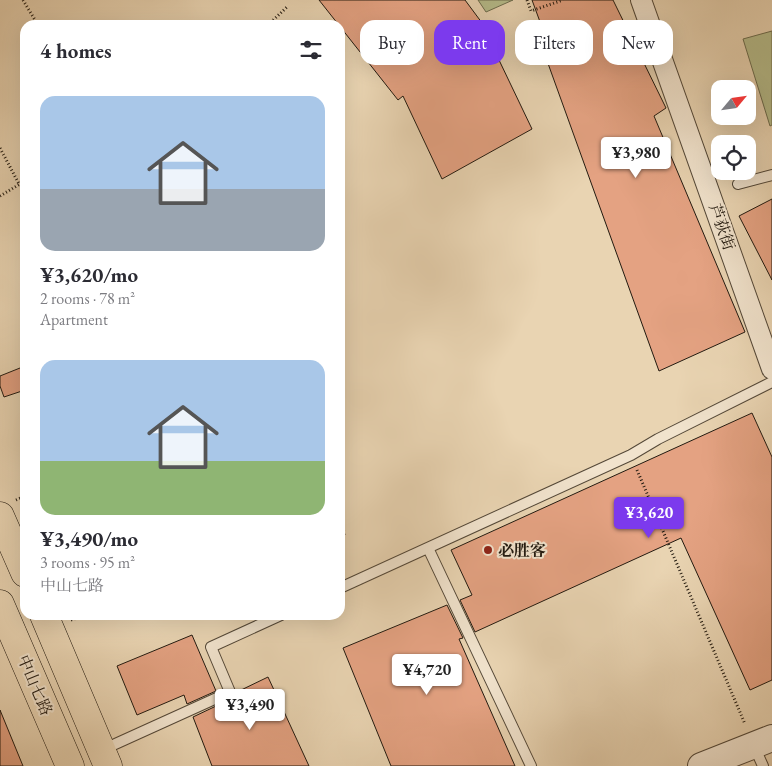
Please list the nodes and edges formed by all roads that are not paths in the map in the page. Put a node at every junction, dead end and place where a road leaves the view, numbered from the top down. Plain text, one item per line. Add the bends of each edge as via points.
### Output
1 (641, 0) edge
2 (772, 175) edge
3 (738, 184) dead end
4 (772, 369) edge
5 (772, 382) edge
6 (0, 516) edge
7 (428, 548) junction
8 (20, 562) edge
9 (345, 586) edge
10 (0, 604) edge
11 (46, 620) edge
12 (270, 620) edge
13 (763, 750) edge
14 (105, 758) edge
15 (70, 766) edge
16 (531, 766) edge
17 (701, 766) edge

1 - 4 street, 芦荻街
2 - 3 lane
5 - 7 lane via 631,455
6 - 8 main road
7 - 9 lane
7 - 16 lane
10 - 15 main road, 中山七路
11 - 14 main road
12 - 14 lane via 211,647 230,692
13 - 17 street

